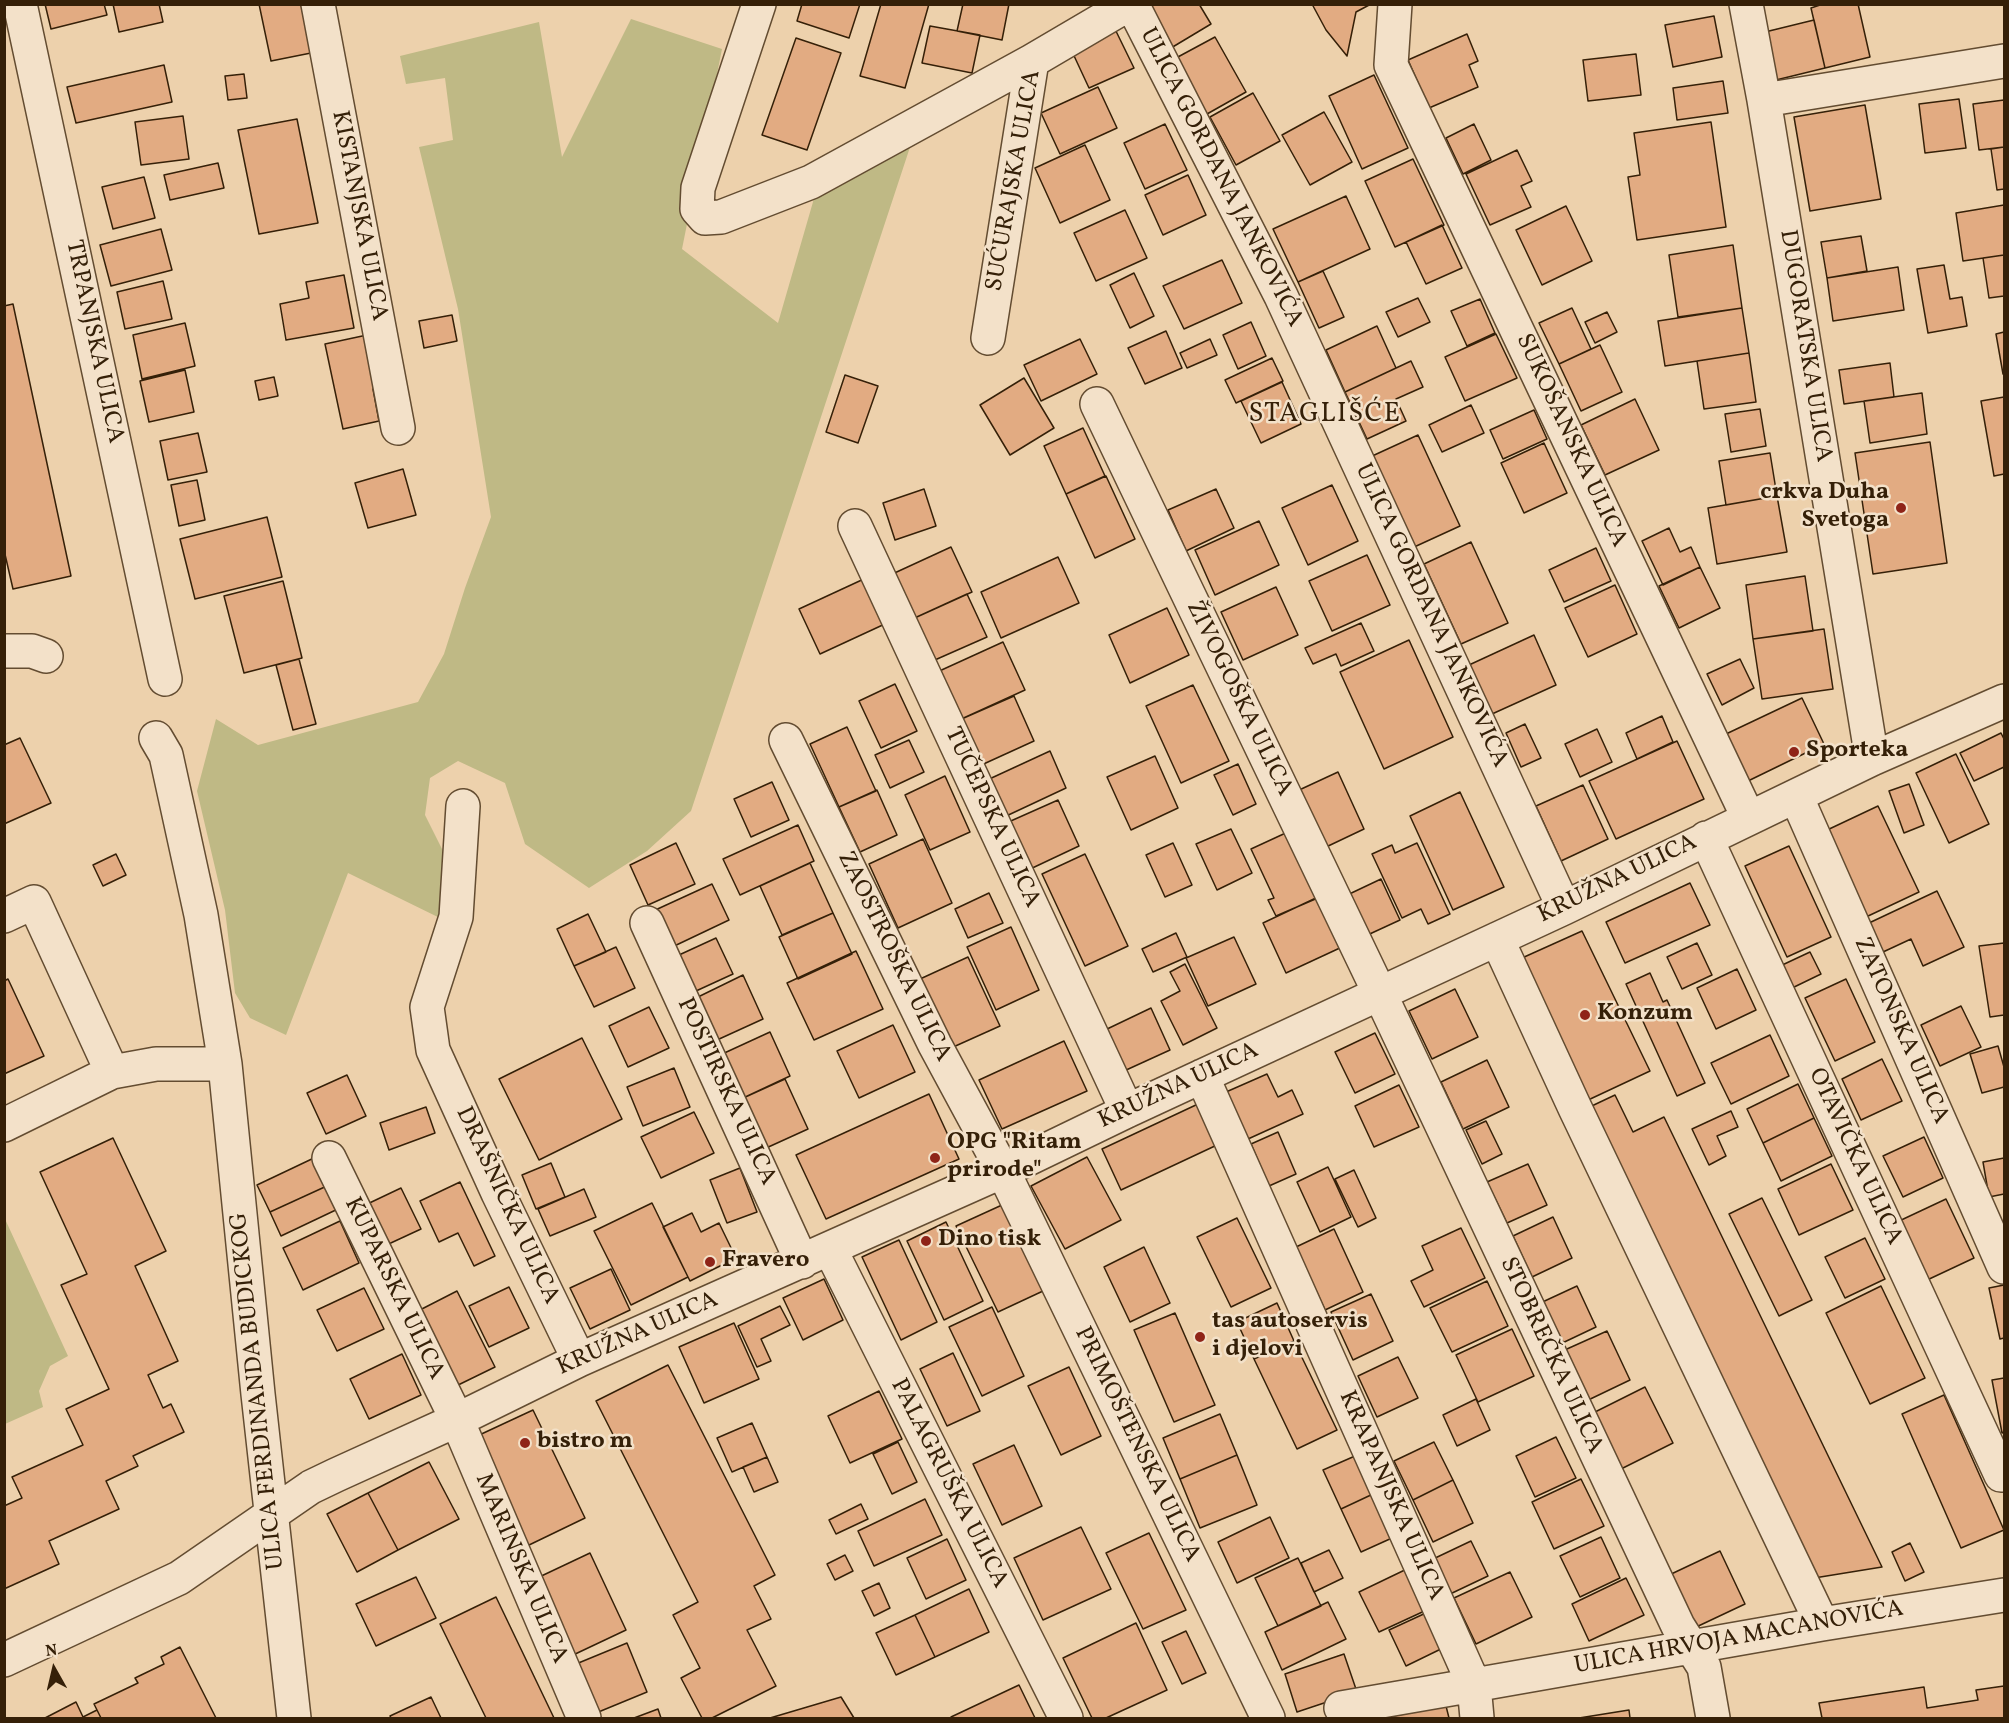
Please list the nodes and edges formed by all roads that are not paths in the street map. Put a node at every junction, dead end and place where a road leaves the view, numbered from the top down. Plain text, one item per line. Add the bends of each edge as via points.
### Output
1 (21, 4) edge
2 (318, 4) edge
3 (759, 4) edge
4 (1130, 4) edge
5 (1395, 4) edge
6 (1746, 4) edge
7 (1032, 61) junction
8 (2004, 62) edge
9 (1764, 100) junction
10 (988, 338) dead end
11 (1097, 404) dead end
12 (398, 428) dead end
13 (855, 526) dead end
14 (4, 651) edge
15 (46, 656) dead end
16 (165, 679) dead end
17 (2004, 701) edge
18 (156, 738) dead end
19 (786, 740) dead end
20 (1872, 759) junction
21 (1796, 796) junction
22 (463, 806) dead end
23 (1748, 817) junction
24 (1706, 838) junction
25 (1564, 908) junction
26 (4, 916) edge
27 (647, 923) dead end
28 (1497, 939) junction
29 (1380, 994) junction
30 (225, 1064) junction
31 (112, 1071) junction
32 (1202, 1076) junction
33 (1127, 1111) junction
34 (4, 1125) edge
35 (330, 1158) dead end
36 (1003, 1171) junction
37 (816, 1255) junction
38 (2004, 1267) edge
39 (579, 1360) junction
40 (457, 1420) junction
41 (2003, 1475) edge
42 (272, 1515) junction
43 (2004, 1595) edge
44 (1822, 1624) junction
45 (1692, 1646) junction
46 (4, 1660) edge
47 (1474, 1685) junction
48 (1341, 1708) dead end
49 (294, 1719) edge
50 (584, 1719) edge
51 (1066, 1719) edge
52 (1268, 1719) edge
53 (1477, 1719) edge
54 (1713, 1719) edge

1 - 16 street, TRPANJSKA ULICA
2 - 12 street, KISTANJSKA ULICA
3 - 7 street via 698,188 698,209 705,218 721,217 811,182
4 - 7 street, SUĆURAJSKA ULICA
4 - 25 street, ULICA GORDANA JANKOVIĆA via 1281,296
5 - 23 street, SUKOŠANSKA ULICA via 1391,65
6 - 9 street, DUGORATSKA ULICA
7 - 10 street, SUĆURAJSKA ULICA
8 - 9 street
9 - 20 street, DUGORATSKA ULICA
11 - 29 street, ŽIVOGOŠKA ULICA
13 - 33 street, TUČEPSKA ULICA
14 - 15 street via 32,651
17 - 20 street, KRUŽNA ULICA
18 - 30 street, ULICA FERDINANDA BUDICKOG via 166,755 198,904
19 - 36 street, ZAOSTROŠKA ULICA via 935,1045
20 - 21 street, KRUŽNA ULICA
21 - 23 street, KRUŽNA ULICA
21 - 38 street, ZATONSKA ULICA
22 - 39 street, DRAŠNIČKA ULICA via 456,917 427,1007 433,1050
23 - 24 street, KRUŽNA ULICA
24 - 25 street, KRUŽNA ULICA
24 - 41 street, OTAVIČKA ULICA
25 - 28 street, KRUŽNA ULICA
26 - 31 street via 34,902
27 - 37 street, POSTIRSKA ULICA
28 - 29 street, KRUŽNA ULICA
28 - 44 street
29 - 32 street, KRUŽNA ULICA
29 - 45 street, STOBREČKA ULICA via 1677,1626
30 - 31 street via 156,1064
30 - 42 street, ULICA FERDINANDA BUDICKOG
31 - 34 street
32 - 33 street, KRUŽNA ULICA
32 - 47 street, KRAPANJSKA ULICA
33 - 36 street, KRUŽNA ULICA
35 - 40 street, KUPARSKA ULICA
36 - 37 street, KRUŽNA ULICA
36 - 52 street, PRIMOŠTENSKA ULICA
37 - 39 street, KRUŽNA ULICA
37 - 51 street, PALAGRUŠKA ULICA
39 - 40 street, KRUŽNA ULICA
40 - 42 street, KRUŽNA ULICA via 311,1487
40 - 50 street, MARINSKA ULICA
42 - 46 street, KRUŽNA ULICA via 179,1578
42 - 49 street, ULICA FERDINANDA BUDICKOG
43 - 44 street, ULICA HRVOJA MACANOVIĆA
44 - 45 street, ULICA HRVOJA MACANOVIĆA
45 - 47 street, ULICA HRVOJA MACANOVIĆA
45 - 54 street, STOBREČKA ULICA via 1704,1667
47 - 48 street, ULICA HRVOJA MACANOVIĆA
47 - 53 street, KRAPANJSKA ULICA

